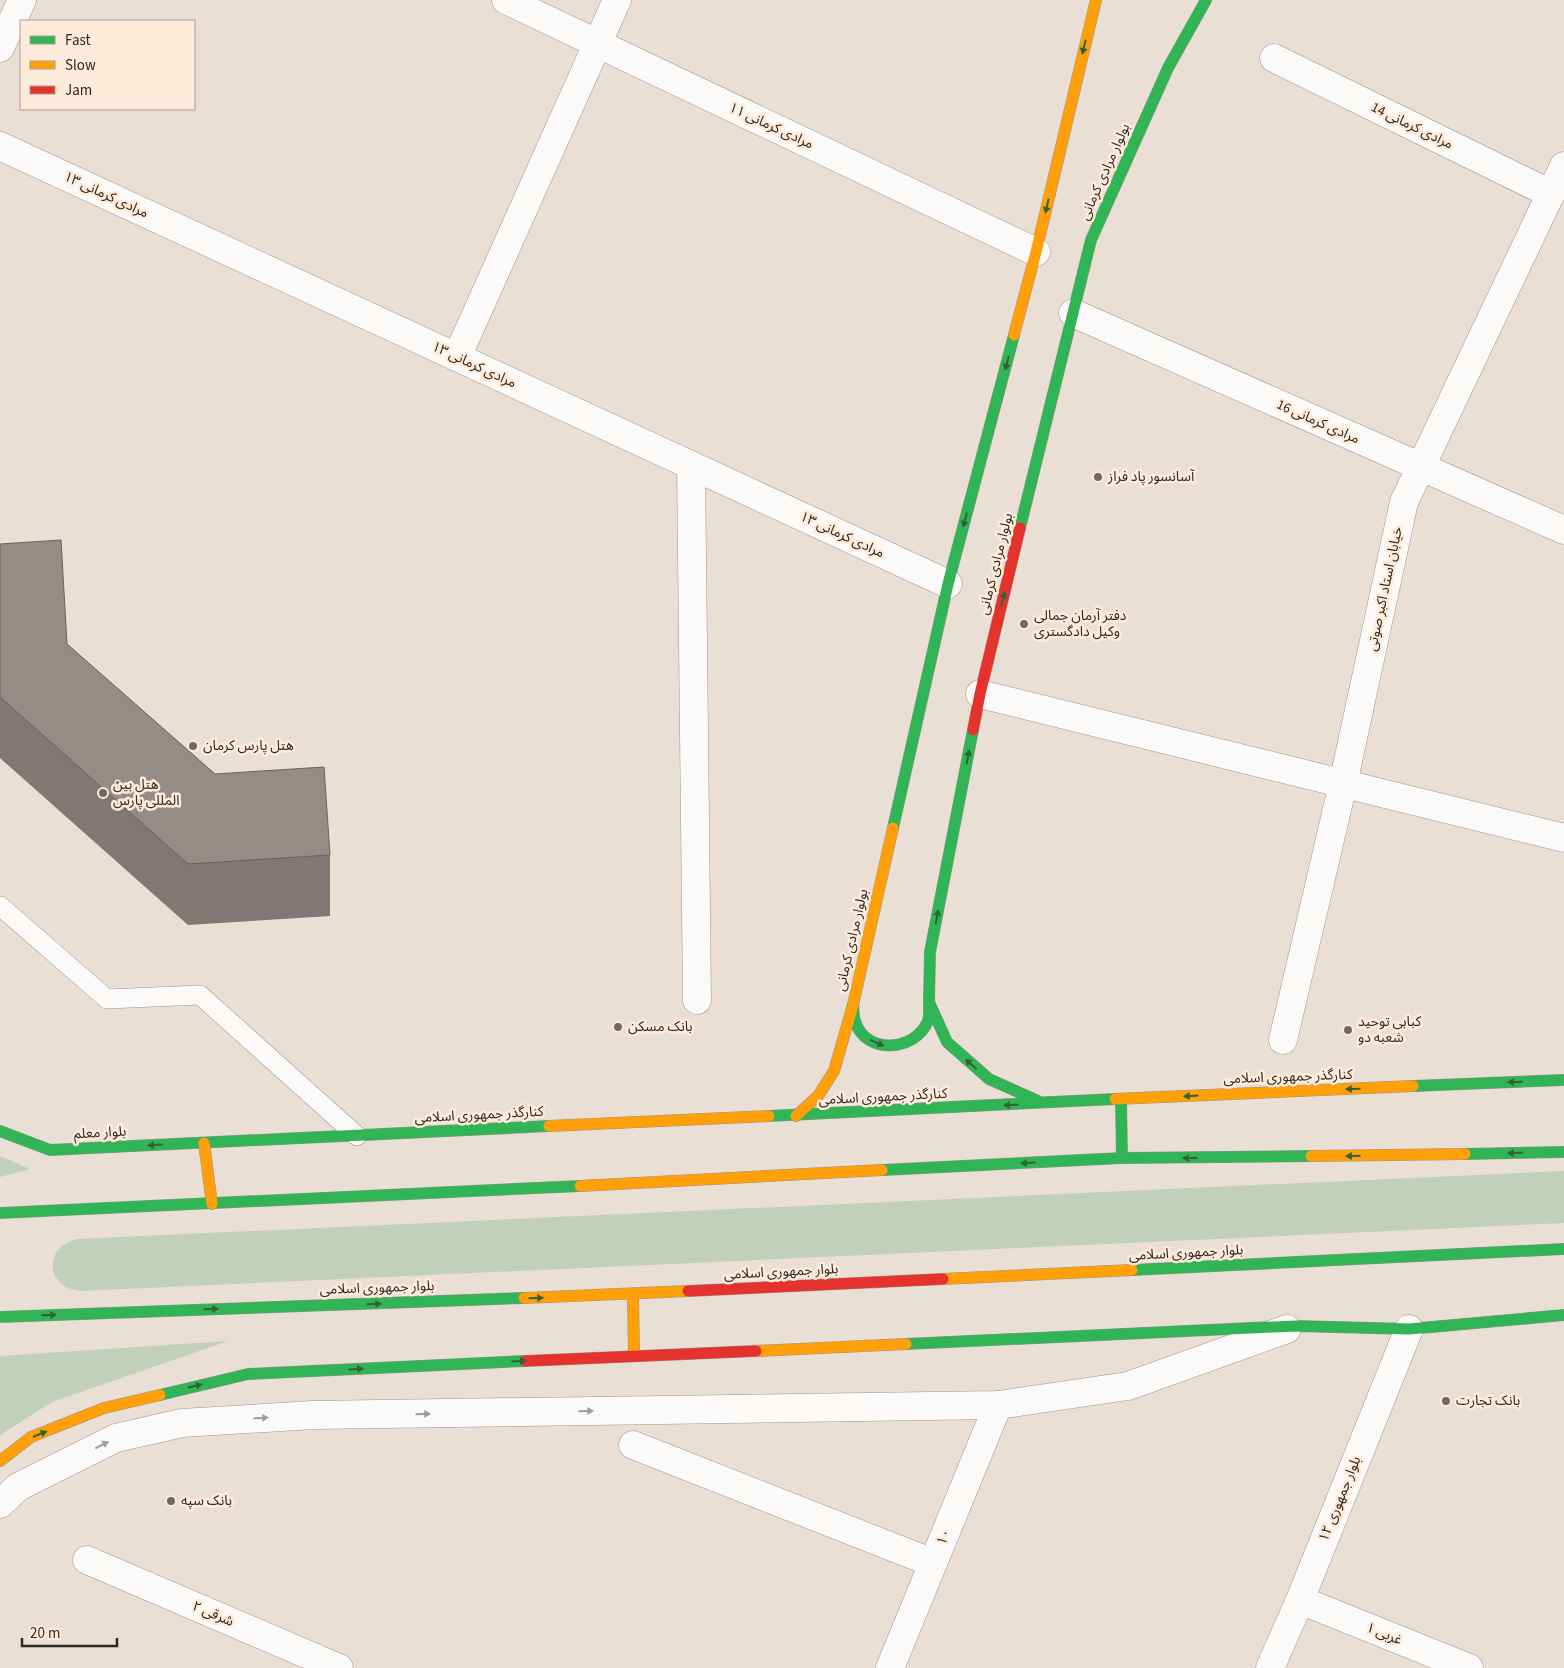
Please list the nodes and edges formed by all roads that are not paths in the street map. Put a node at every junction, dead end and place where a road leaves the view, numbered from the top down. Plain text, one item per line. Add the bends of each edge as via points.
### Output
1 (22, 0) edge
2 (506, 0) edge
3 (617, 0) edge
4 (1096, 0) edge
5 (1206, 0) edge
6 (597, 43) junction
7 (0, 48) edge
8 (1274, 58) dead end
9 (0, 146) edge
10 (1564, 166) edge
11 (1551, 194) junction
12 (1036, 252) junction
13 (1073, 313) junction
14 (457, 357) junction
15 (691, 465) junction
16 (1421, 467) junction
17 (1564, 530) edge
18 (948, 584) junction
19 (980, 694) junction
20 (1343, 784) junction
21 (1564, 838) edge
22 (0, 906) edge
23 (697, 1000) dead end
24 (929, 1002) junction
25 (853, 1005) junction
26 (1283, 1040) dead end
27 (1564, 1080) edge
28 (1121, 1100) junction
29 (1044, 1104) junction
30 (796, 1116) junction
31 (0, 1131) edge
32 (357, 1136) junction
33 (204, 1143) junction
34 (1564, 1152) edge
35 (1122, 1158) junction
36 (212, 1204) junction
37 (0, 1213) edge
38 (1564, 1250) edge
39 (633, 1294) junction
40 (1564, 1314) edge
41 (0, 1317) edge
42 (1296, 1326) junction
43 (1408, 1328) junction
44 (634, 1356) junction
45 (998, 1405) junction
46 (633, 1446) dead end
47 (0, 1461) edge
48 (0, 1504) edge
49 (87, 1560) dead end
50 (933, 1564) junction
51 (1300, 1600) junction
52 (340, 1668) edge
53 (890, 1668) edge
54 (1270, 1668) edge
55 (1468, 1668) edge

1 - 7 street
2 - 6 street, مرادی کرمانی ۱۱
3 - 6 street
4 -> 12 street, بولوار مرادی کرمانی
5 - 13 street, بولوار مرادی کرمانی via 1168,68 1091,240
6 - 12 street, مرادی کرمانی ۱۱
6 - 14 street
8 - 11 street, مرادی کرمانی 14
9 - 14 street, مرادی کرمانی ۱۳
10 - 11 street, خیابان استاد اکبر صوتی
11 - 16 street, خیابان استاد اکبر صوتی
12 -> 18 street, بولوار مرادی کرمانی
13 - 16 street, مرادی کرمانی 16
19 -> 13 street, بولوار مرادی کرمانی
14 - 15 street, مرادی کرمانی ۱۳
15 - 18 street, مرادی کرمانی ۱۳
15 - 23 street
16 - 17 street, مرادی کرمانی 16
16 - 20 street, خیابان استاد اکبر صوتی via 1404,502
18 - 25 street, بولوار مرادی کرمانی
19 - 20 street
24 -> 19 street, بولوار مرادی کرمانی via 930,952
20 - 21 street
20 - 26 street, خیابان استاد اکبر صوتی
22 - 32 lane via 107,999 200,995
25 -> 24 street via 856,1024 867,1039 884,1047 903,1046 919,1036 928,1020
29 -> 24 street, بولوار مرادی کرمانی via 990,1079 946,1042
25 - 30 street, بولوار مرادی کرمانی via 834,1071 818,1096
27 -> 28 street, کنارگذر جمهوری اسلامی
28 - 29 street, کنارگذر جمهوری اسلامی
28 - 35 street
29 -> 30 street, کنارگذر جمهوری اسلامی
30 - 32 street, کنارگذر جمهوری اسلامی
33 -> 31 street, بلوار معلم via 50,1150
32 - 33 street, کنارگذر جمهوری اسلامی
33 - 36 street
34 -> 35 street
35 -> 36 street
36 - 37 street
38 - 39 street, بلوار جمهوری اسلامی
41 -> 39 street, بلوار جمهوری اسلامی
39 - 44 street
40 - 43 street
42 - 43 street
42 - 44 street
42 - 45 street via 1128,1386
43 - 51 street, بلوار جمهوری ۱۲
47 -> 44 street via 31,1437 104,1408 248,1374
48 -> 45 street via 18,1487 116,1438 182,1423 313,1415
45 - 50 street, ۱۰
46 - 50 street
49 - 52 street, ۲ شرقی
50 - 53 street, ۱۰
51 - 54 street, بلوار جمهوری ۱۲
51 - 55 street, ۱ غربی

